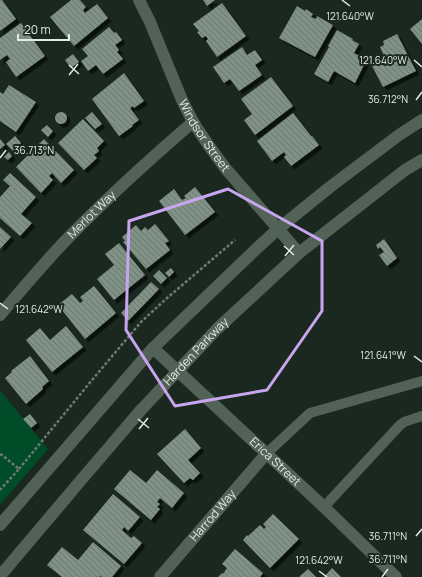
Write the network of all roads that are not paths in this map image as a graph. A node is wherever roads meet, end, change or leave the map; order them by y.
1 (139, 0) edge
2 (422, 120) edge
3 (193, 122) junction
4 (422, 160) edge
5 (278, 229) junction
6 (299, 253) junction
7 (0, 315) edge
8 (153, 348) junction
9 (177, 370) junction
10 (422, 381) edge
11 (422, 416) edge
12 (266, 454) junction
13 (324, 507) junction
14 (0, 525) edge
15 (0, 576) edge
16 (160, 577) edge
17 (396, 577) edge

1 - 3 street, Windsor Street
2 - 5 street
3 - 5 street, Windsor Street
3 - 7 street, Merlot Way
4 - 6 street, Harden Parkway
5 - 6 street, Windsor Street
5 - 8 street
6 - 9 street, Harden Parkway
8 - 9 street, Erica Street
8 - 14 street
9 - 12 street, Erica Street
9 - 15 street, Harden Parkway
10 - 12 lane
11 - 13 lane
12 - 13 street, Erica Street
12 - 16 street, Harrod Way
13 - 17 street, Erica Street

